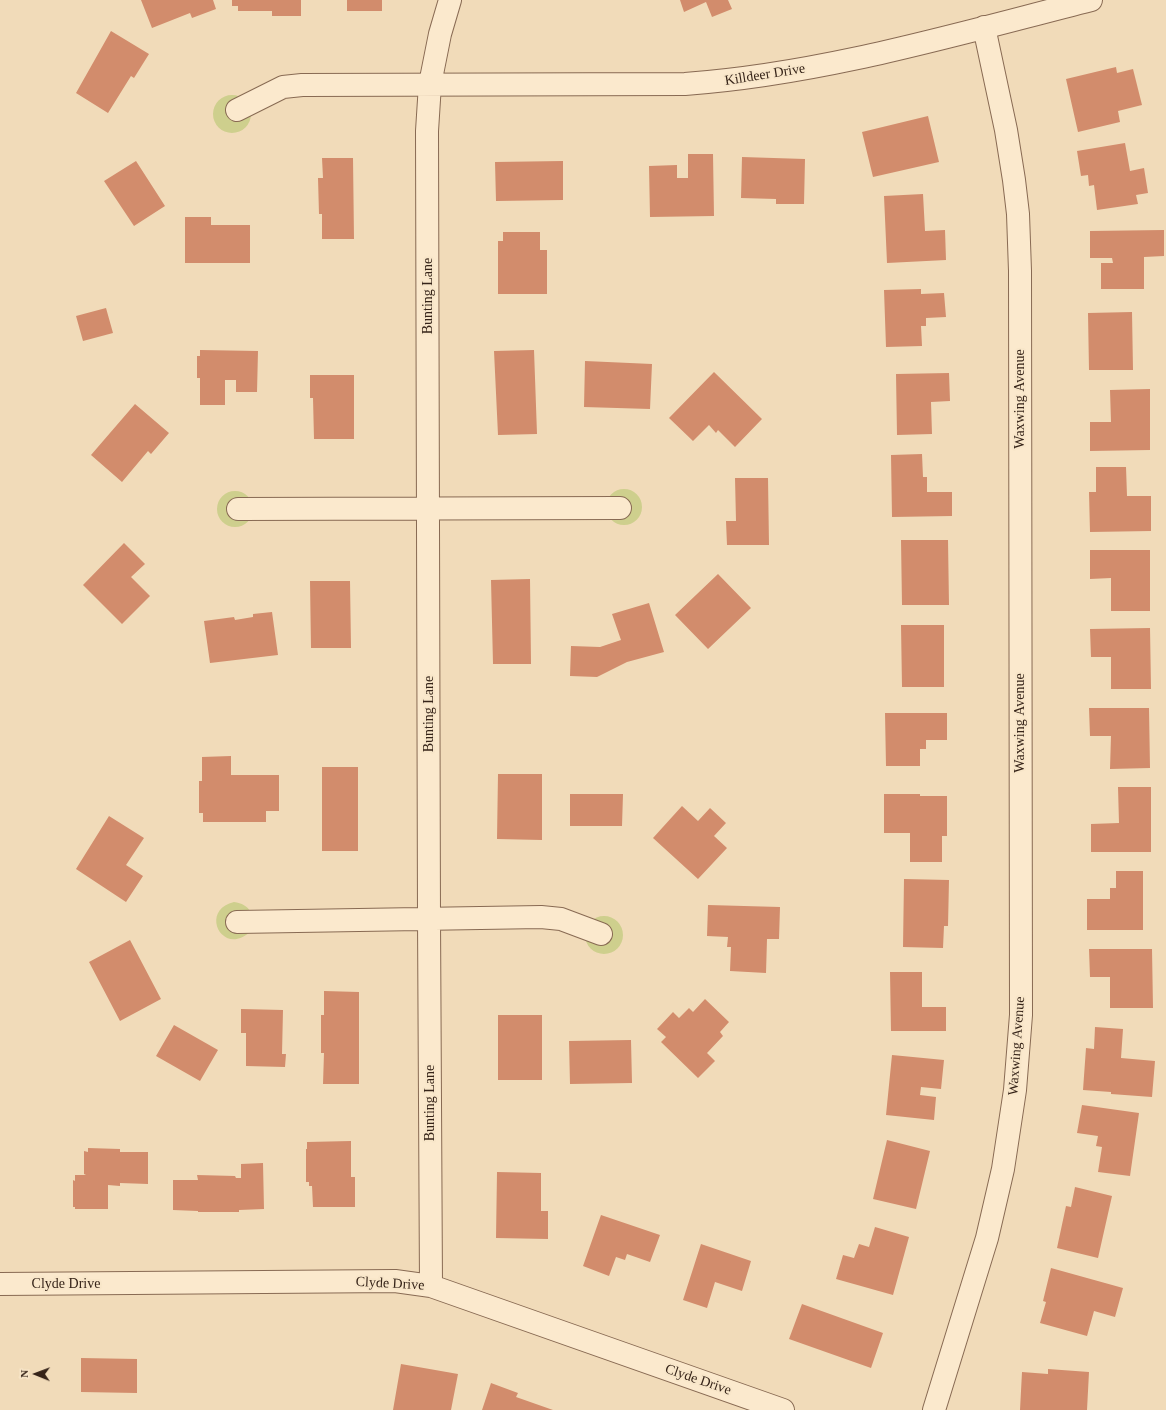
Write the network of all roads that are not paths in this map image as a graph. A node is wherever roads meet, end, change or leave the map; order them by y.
1 (450, 0) edge
2 (1091, 0) edge
3 (984, 28) junction
4 (430, 84) junction
5 (237, 110) dead end
6 (428, 508) junction
7 (620, 508) dead end
8 (238, 509) dead end
9 (429, 919) junction
10 (237, 922) dead end
11 (601, 934) dead end
12 (0, 1284) edge
13 (431, 1286) junction
14 (783, 1410) edge
15 (934, 1410) edge

1 - 4 street, Bunting Lane
2 - 3 street, Killdeer Drive
3 - 4 street, Killdeer Drive
3 - 15 street, Waxwing Avenue
4 - 5 street
4 - 6 street, Bunting Lane
6 - 7 street
6 - 8 street
6 - 9 street, Bunting Lane
9 - 10 street
9 - 11 street
9 - 13 street, Bunting Lane
12 - 13 street, Clyde Drive
13 - 14 street, Clyde Drive

